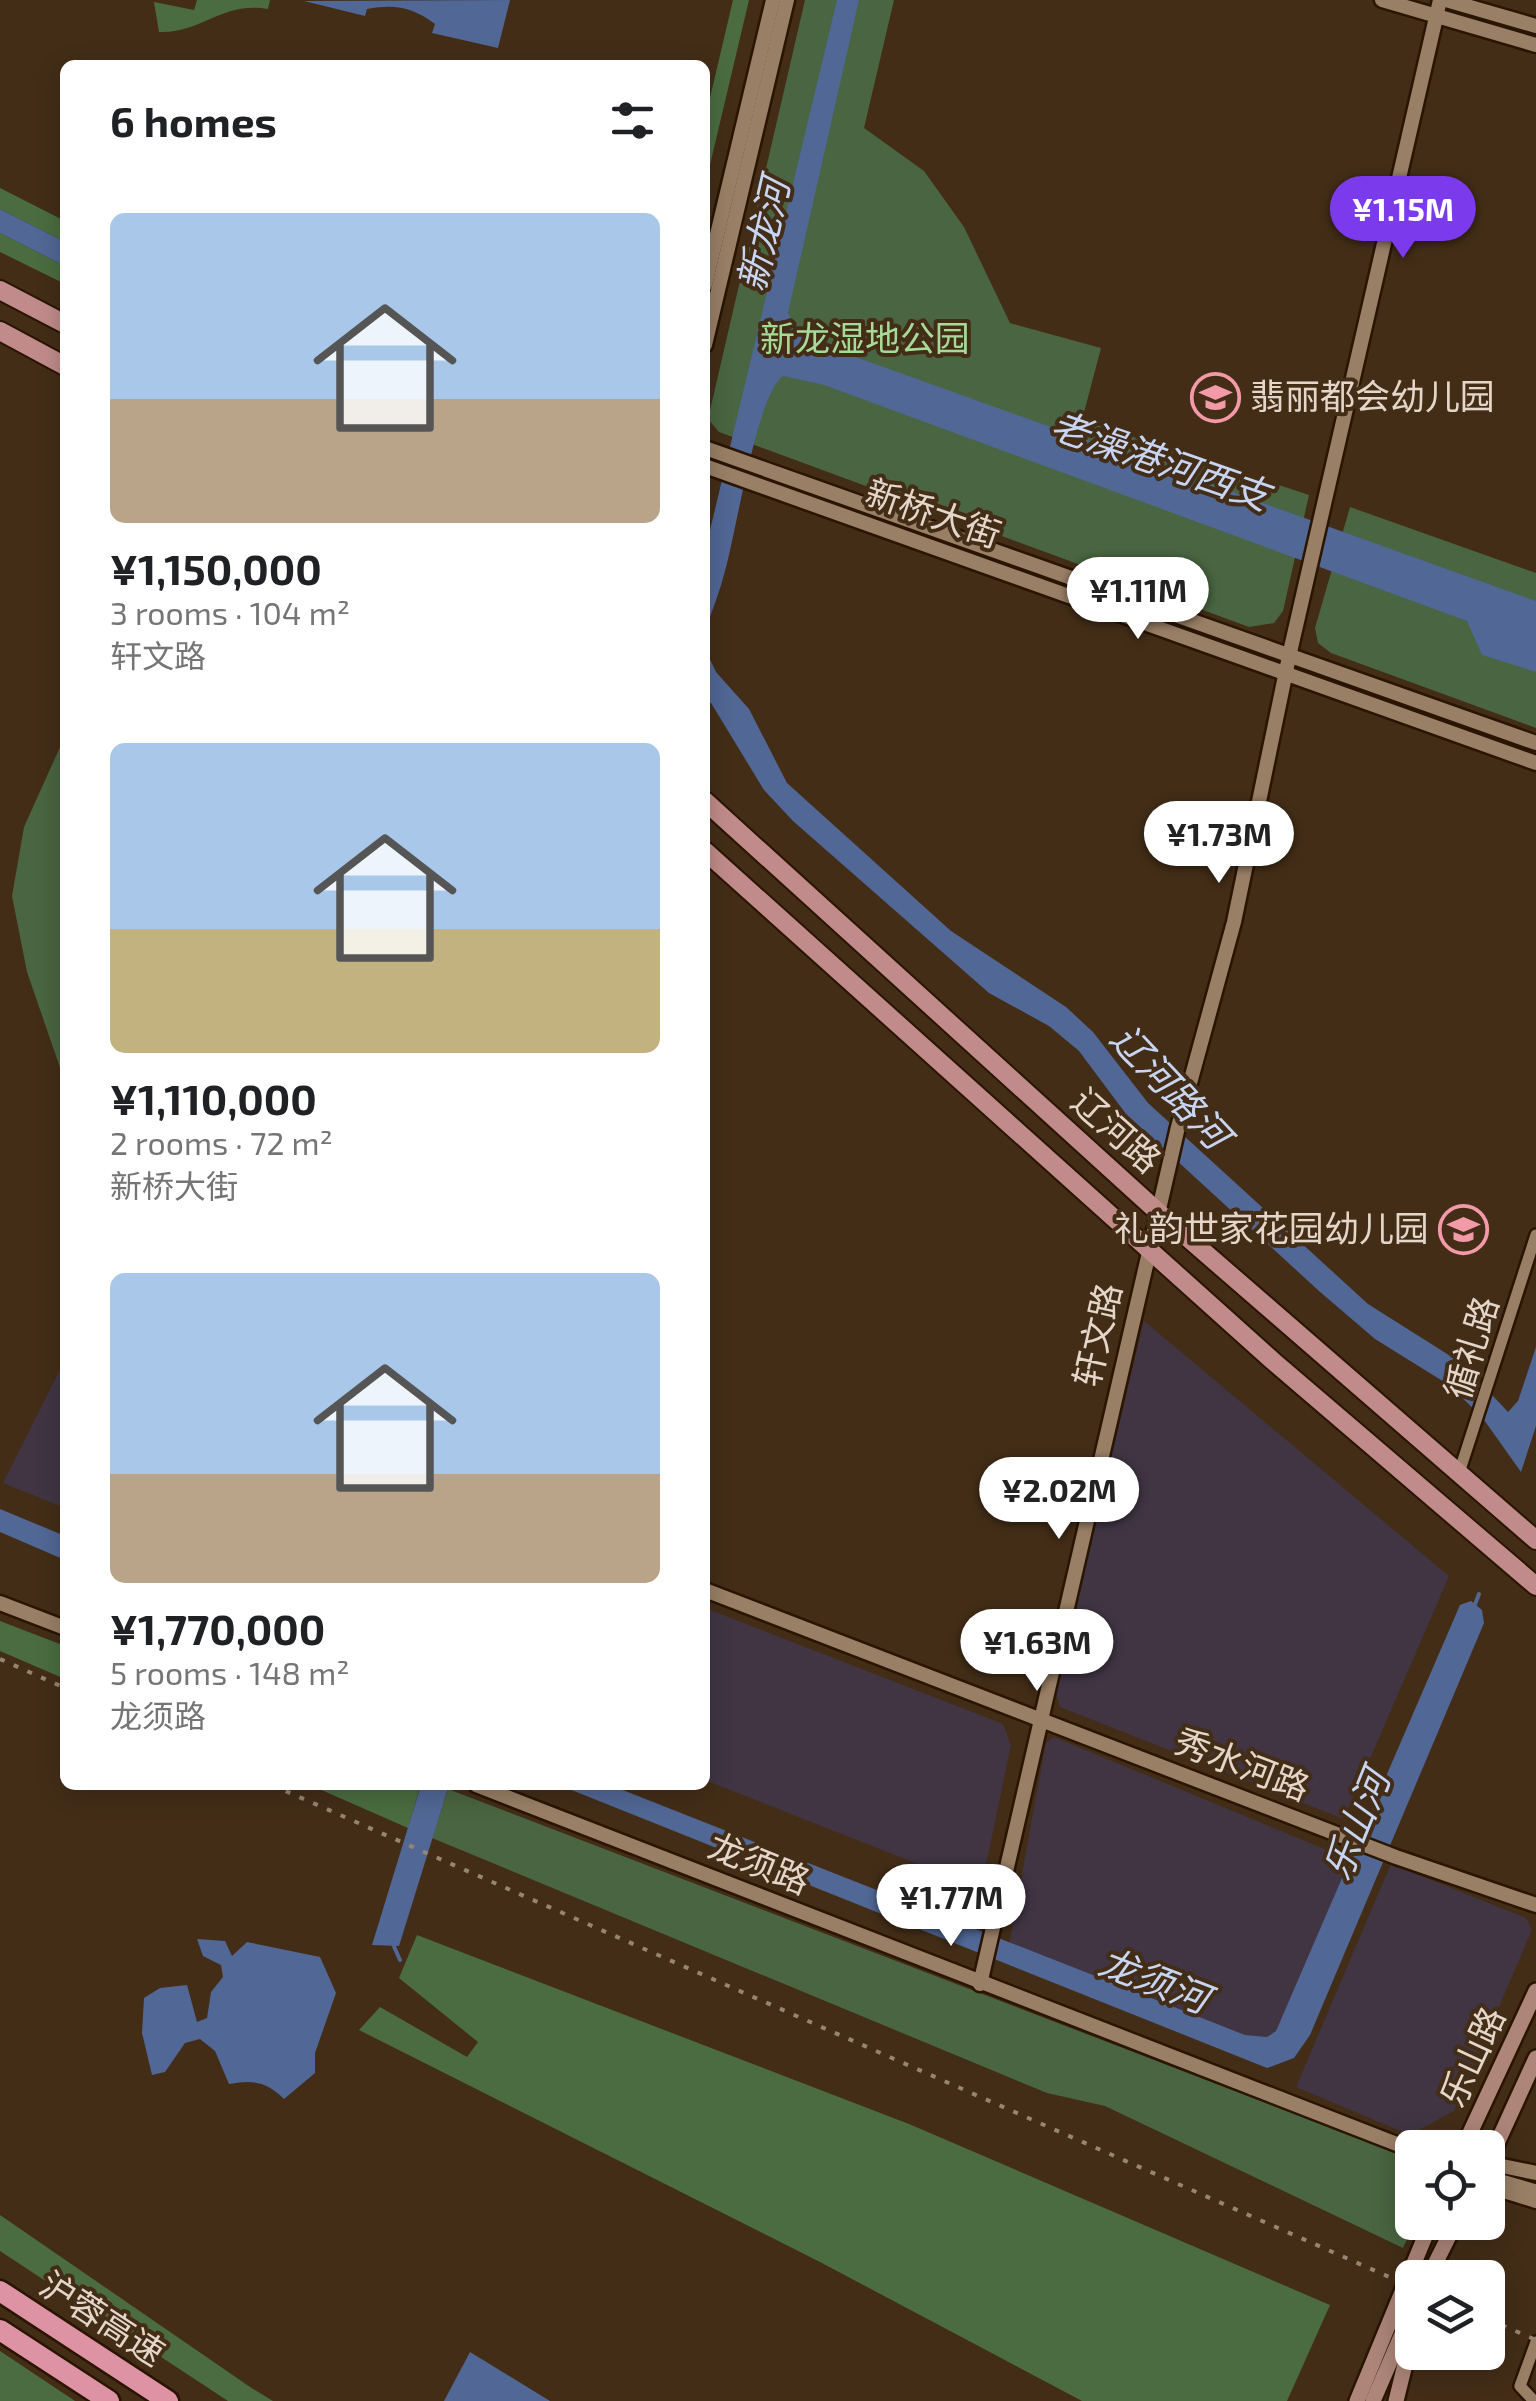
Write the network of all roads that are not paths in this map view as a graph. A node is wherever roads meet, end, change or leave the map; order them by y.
1 (773, 0) edge
2 (787, 0) edge
3 (1382, 0) edge
4 (1441, 5) edge
5 (1536, 26) edge
6 (1536, 45) edge
7 (710, 264) edge
8 (0, 290) edge
9 (60, 321) edge
10 (710, 324) edge
11 (0, 331) edge
12 (60, 363) edge
13 (711, 459) edge
14 (1290, 652) junction
15 (1286, 671) junction
16 (1536, 743) edge
17 (1536, 763) edge
18 (710, 806) edge
19 (710, 855) edge
20 (1158, 1212) junction
21 (1536, 1235) edge
22 (1149, 1250) junction
23 (1458, 1476) junction
24 (1536, 1540) edge
25 (1536, 1586) edge
26 (710, 1592) edge
27 (0, 1603) edge
28 (60, 1626) edge
29 (1042, 1720) junction
30 (489, 1790) edge
31 (1536, 1905) edge
32 (980, 1984) junction
33 (1536, 1991) edge
34 (1536, 2058) edge
35 (1471, 2130) edge
36 (1503, 2130) edge
37 (1395, 2143) edge
38 (1505, 2167) edge
39 (1536, 2173) edge
40 (1505, 2181) edge
41 (1536, 2190) edge
42 (1505, 2191) edge
43 (1536, 2201) edge
44 (1424, 2240) edge
45 (0, 2291) edge
46 (0, 2330) edge
47 (1536, 2342) edge
48 (1395, 2349) edge
49 (1404, 2370) edge
50 (108, 2401) edge
51 (168, 2401) edge
52 (1357, 2401) edge
53 (1372, 2401) edge
54 (1396, 2401) edge
55 (1534, 2401) edge

1 - 7 street
2 - 10 street
3 - 4 street
4 - 5 street
4 - 6 street
4 - 14 street
8 - 9 main road
11 - 12 main road
13 - 14 street, 新桥大街
13 - 15 street, 新桥大街
14 - 15 street
14 - 16 street, 新桥大街
15 - 17 street, 新桥大街
15 - 20 street, 轩文路
18 - 20 main road, 辽河路
19 - 22 main road, 辽河路
20 - 22 street, 轩文路
20 - 23 main road, 辽河路
21 - 23 street, 循礼路
22 - 25 main road, 辽河路
22 - 29 street, 轩文路
23 - 24 main road, 辽河路
26 - 29 street, 秀水河路
27 - 28 street
29 - 31 street, 秀水河路
29 - 32 street, 轩文路
30 - 32 street, 龙须路
32 - 37 street, 龙须路
33 - 35 main road, 乐山路
34 - 36 main road, 乐山路
38 - 39 street
40 - 41 street
42 - 43 street
44 - 52 main road
45 - 51 highway, 沪蓉高速
46 - 50 highway, 沪蓉高速
47 - 55 street
48 - 53 main road
49 - 54 main road

